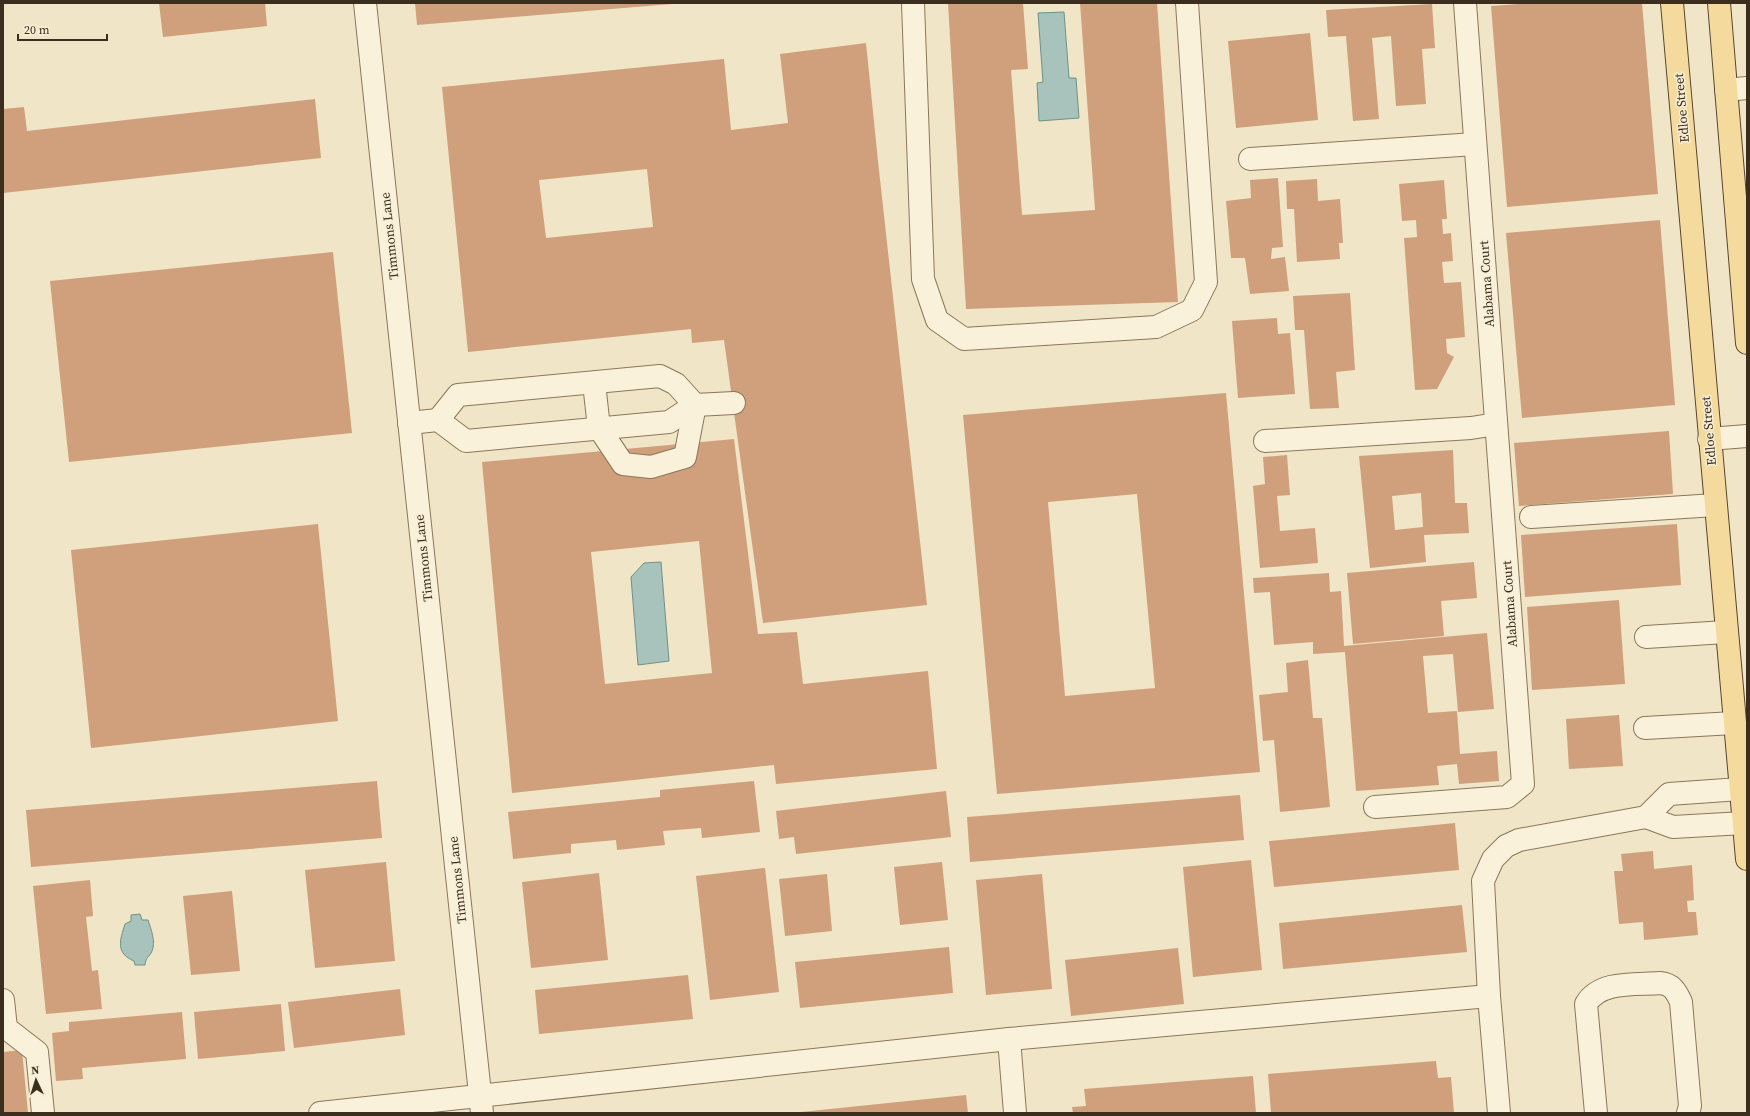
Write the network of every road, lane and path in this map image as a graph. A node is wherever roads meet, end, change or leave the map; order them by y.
1 (365, 3) edge
2 (913, 3) edge
3 (1187, 3) edge
4 (1465, 3) edge
5 (1672, 3) edge
6 (1719, 3) edge
7 (1736, 89) edge
8 (1475, 144) junction
9 (1250, 158) dead end
10 (1747, 343) edge
11 (594, 383) junction
12 (734, 403) dead end
13 (695, 405) junction
14 (438, 420) junction
15 (409, 423) junction
16 (1496, 424) junction
17 (599, 428) junction
18 (1747, 436) edge
19 (1709, 440) junction
20 (1265, 441) dead end
21 (1715, 504) junction
22 (1531, 517) dead end
23 (1726, 632) junction
24 (1646, 637) dead end
25 (1734, 723) junction
26 (1645, 728) dead end
27 (1375, 807) dead end
28 (1744, 807) edge
29 (1646, 817) junction
30 (1747, 859) edge
31 (1489, 996) junction
32 (3, 1000) edge
33 (1009, 1039) junction
34 (481, 1104) edge
35 (43, 1113) edge
36 (320, 1113) edge
37 (1015, 1113) edge
38 (1499, 1113) edge
39 (1596, 1113) edge
40 (1688, 1113) edge

1 - 15 street, Timmons Lane
2 - 3 street
4 - 8 street, Alabama Court
5 - 19 main road, Edloe Street
6 - 7 main road
7 - 10 main road
8 - 9 street
8 - 16 street, Alabama Court
11 - 13 street
11 - 14 street
11 - 17 street
12 - 13 street
13 - 17 street
13 - 17 street
14 - 15 street
14 - 17 street
15 - 34 street, Timmons Lane
16 - 20 street
16 - 27 street, Alabama Court
18 - 19 street
19 - 21 main road, Edloe Street
21 - 22 street
21 - 23 main road, Edloe Street
23 - 24 street
23 - 25 main road, Edloe Street
25 - 26 street
25 - 28 main road, Edloe Street
28 - 29 street
28 - 29 street
28 - 30 main road, Edloe Street
29 - 31 street
31 - 33 street
31 - 38 street
32 - 35 street
33 - 34 street
33 - 37 street
34 - 36 street
39 - 40 street

